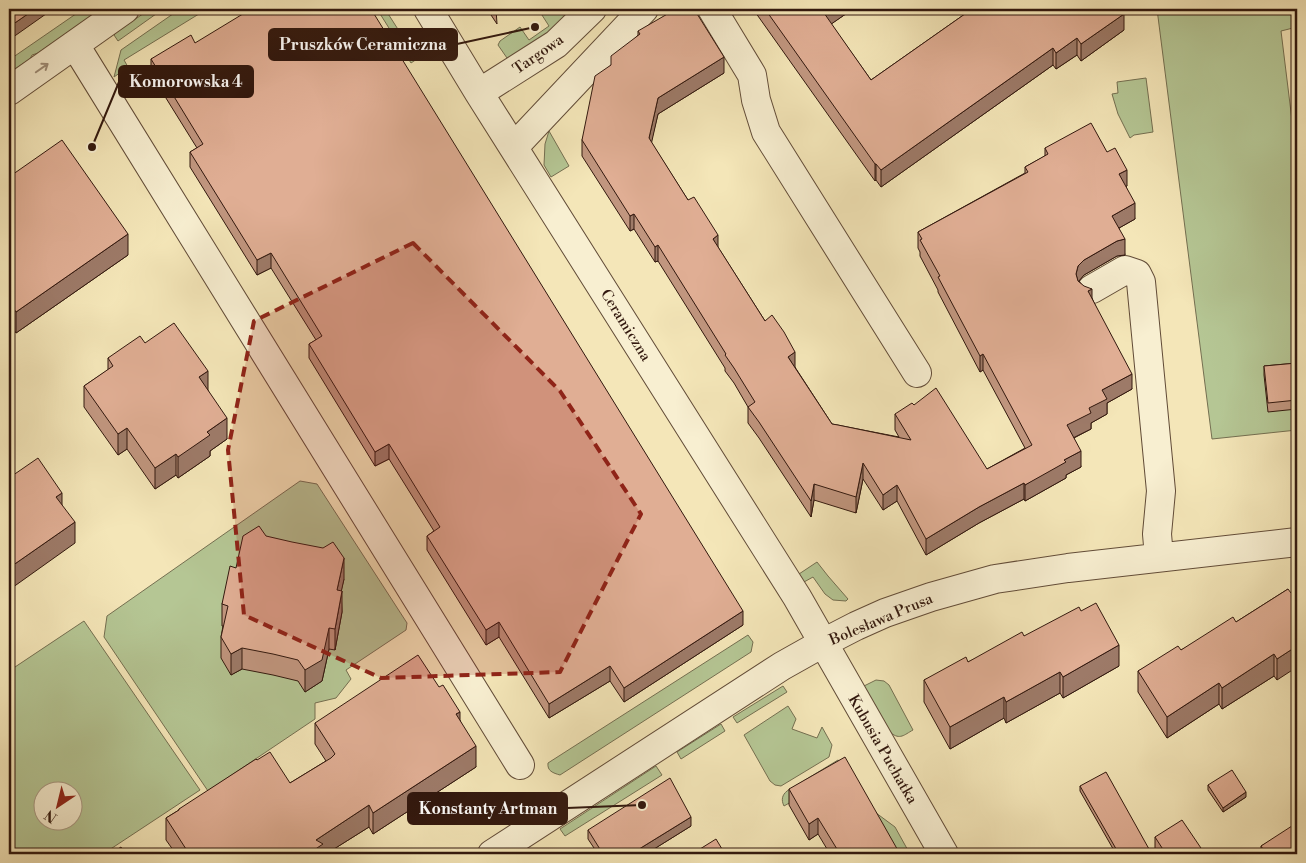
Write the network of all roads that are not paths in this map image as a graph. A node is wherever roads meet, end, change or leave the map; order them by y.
1 (125, 9) edge
2 (428, 9) edge
3 (592, 9) edge
4 (644, 9) edge
5 (712, 9) edge
6 (75, 45) junction
7 (9, 91) edge
8 (479, 93) junction
9 (514, 147) junction
10 (1092, 289) edge
11 (918, 373) dead end
12 (1297, 542) edge
13 (1159, 557) junction
14 (823, 643) junction
15 (520, 765) dead end
16 (492, 854) edge
17 (944, 854) edge

1 - 6 street
2 - 8 street, Ceramiczna
3 - 8 street, Targowa
4 - 9 street
5 - 11 street
7 -> 6 street
6 - 15 street
8 - 9 street, Ceramiczna
9 - 14 street, Ceramiczna
10 - 13 street
12 - 13 street, Bolesława Prusa
13 - 14 street, Bolesława Prusa
14 - 16 street, Bolesława Prusa
14 - 17 street, Kubusia Puchatka

